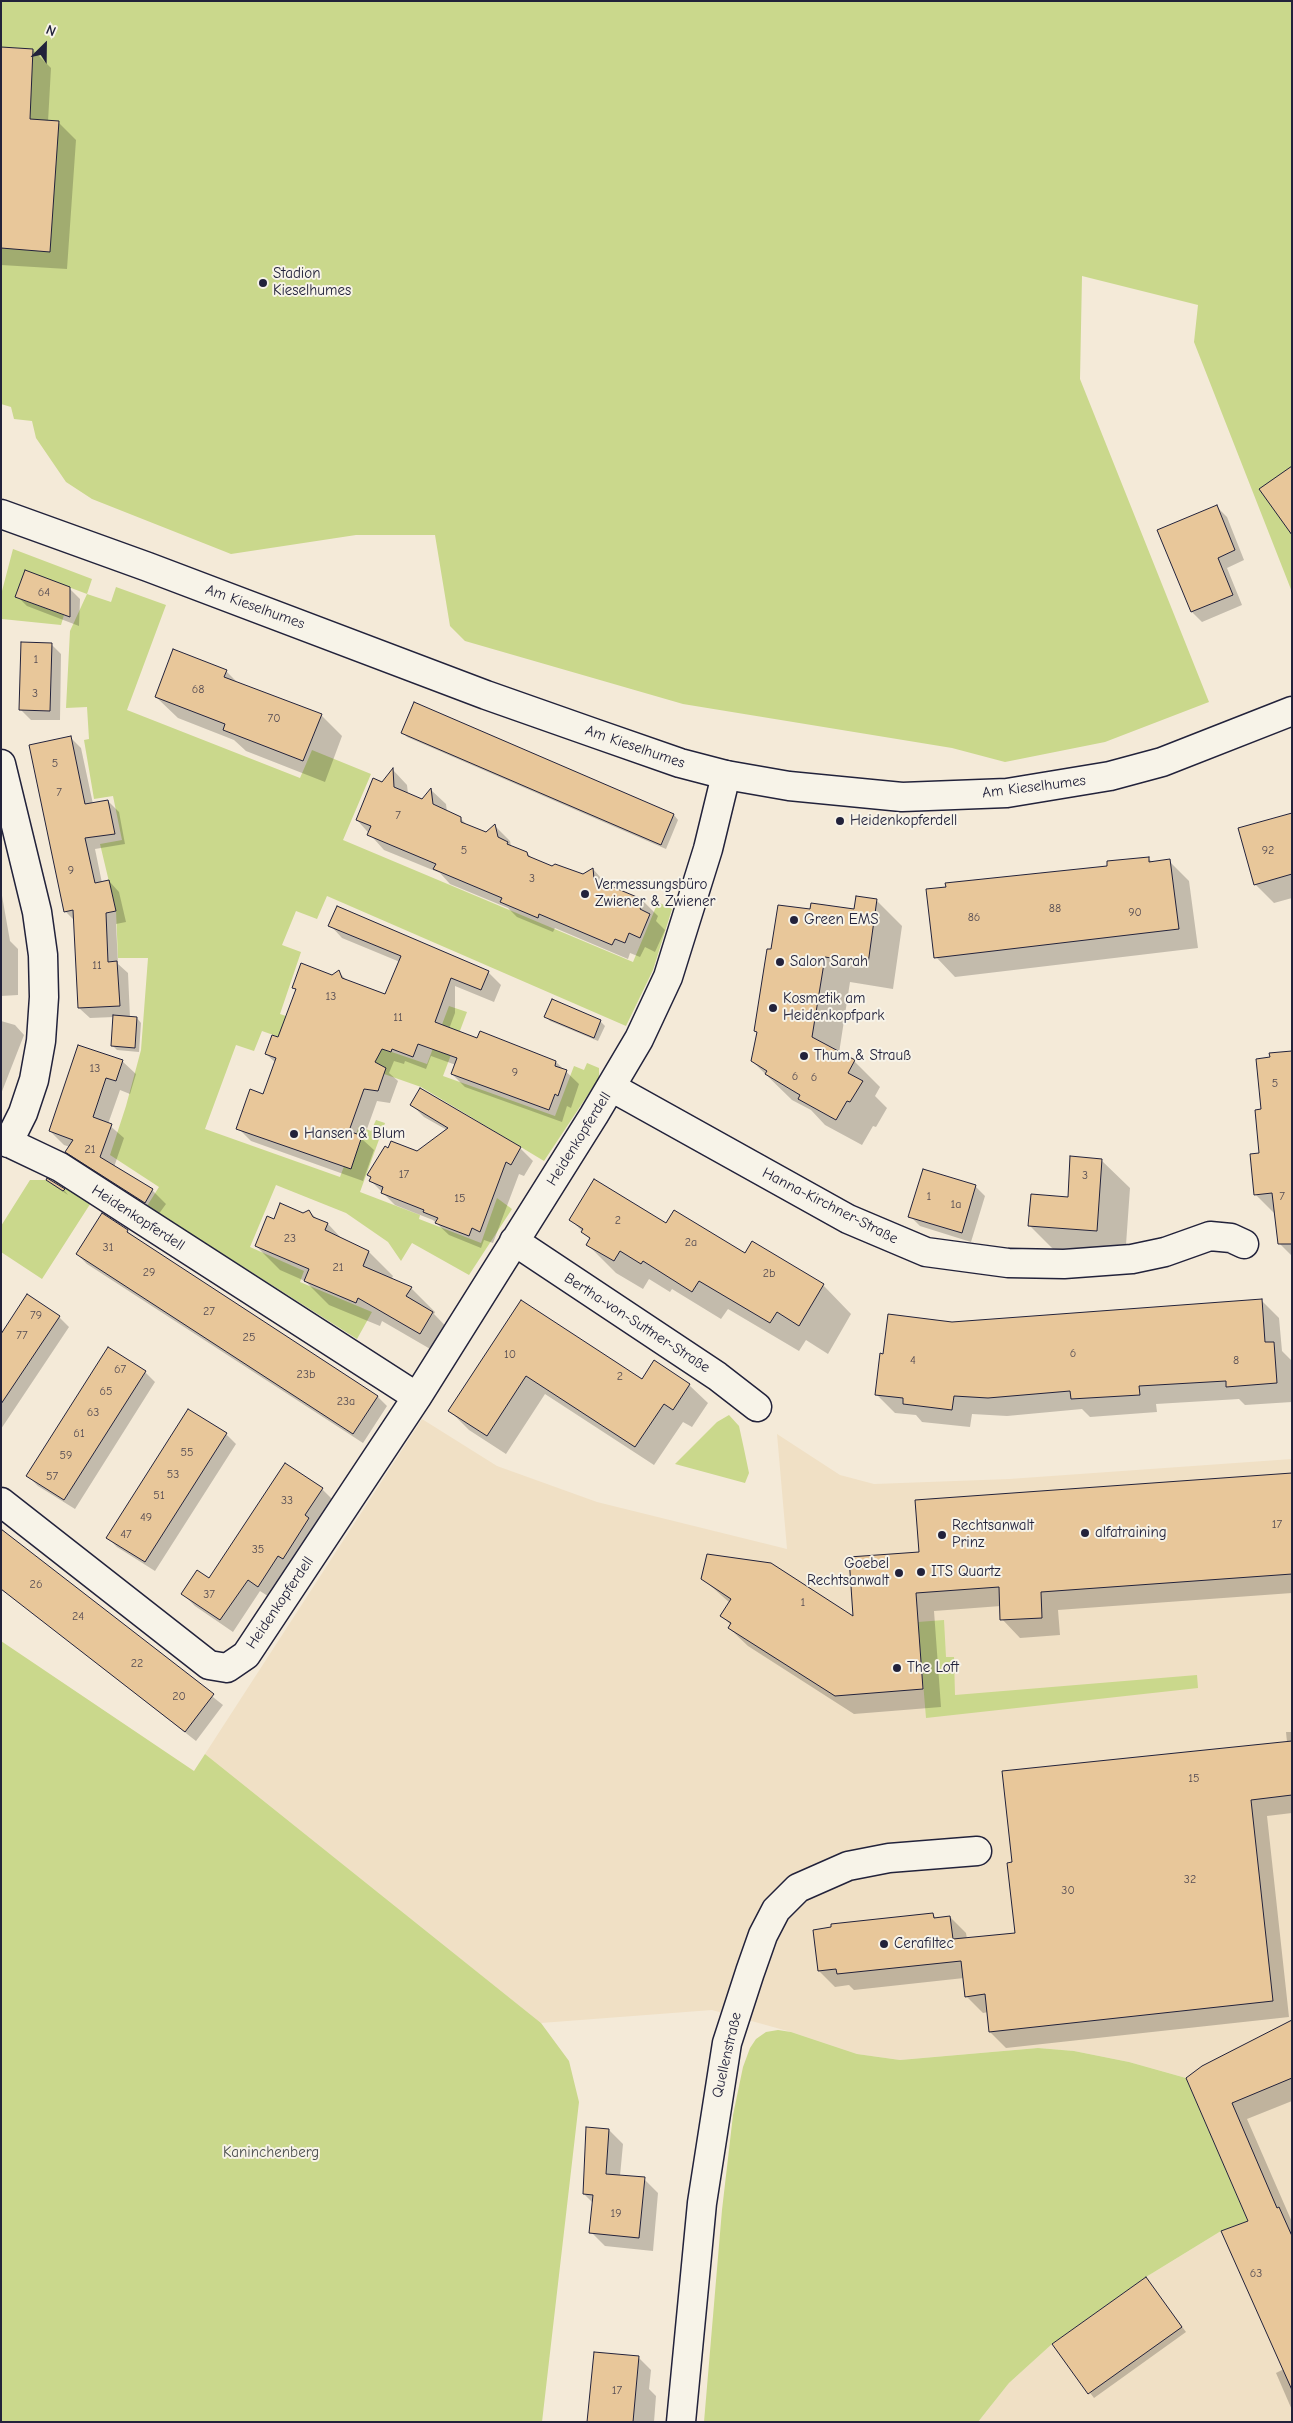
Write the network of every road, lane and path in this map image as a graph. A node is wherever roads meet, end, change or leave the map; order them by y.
1 (1, 514) edge
2 (1292, 711) edge
3 (1, 764) edge
4 (726, 775) junction
5 (611, 1087) junction
6 (5, 1141) edge
7 (514, 1241) junction
8 (1244, 1244) dead end
9 (417, 1397) junction
10 (757, 1407) dead end
11 (1, 1502) edge
12 (977, 1850) dead end
13 (680, 2422) edge

1 - 4 street, Am Kieselhumes
2 - 4 street, Am Kieselhumes
3 - 6 street
4 - 5 street, Heidenkopferdell
5 - 7 street, Heidenkopferdell
5 - 8 street, Hanna-Kirchner-Straße
6 - 9 street, Heidenkopferdell
7 - 9 street, Heidenkopferdell
7 - 10 street, Bertha-von-Suttner-Straße
9 - 11 street, Heidenkopferdell
12 - 13 street, Quellenstraße

